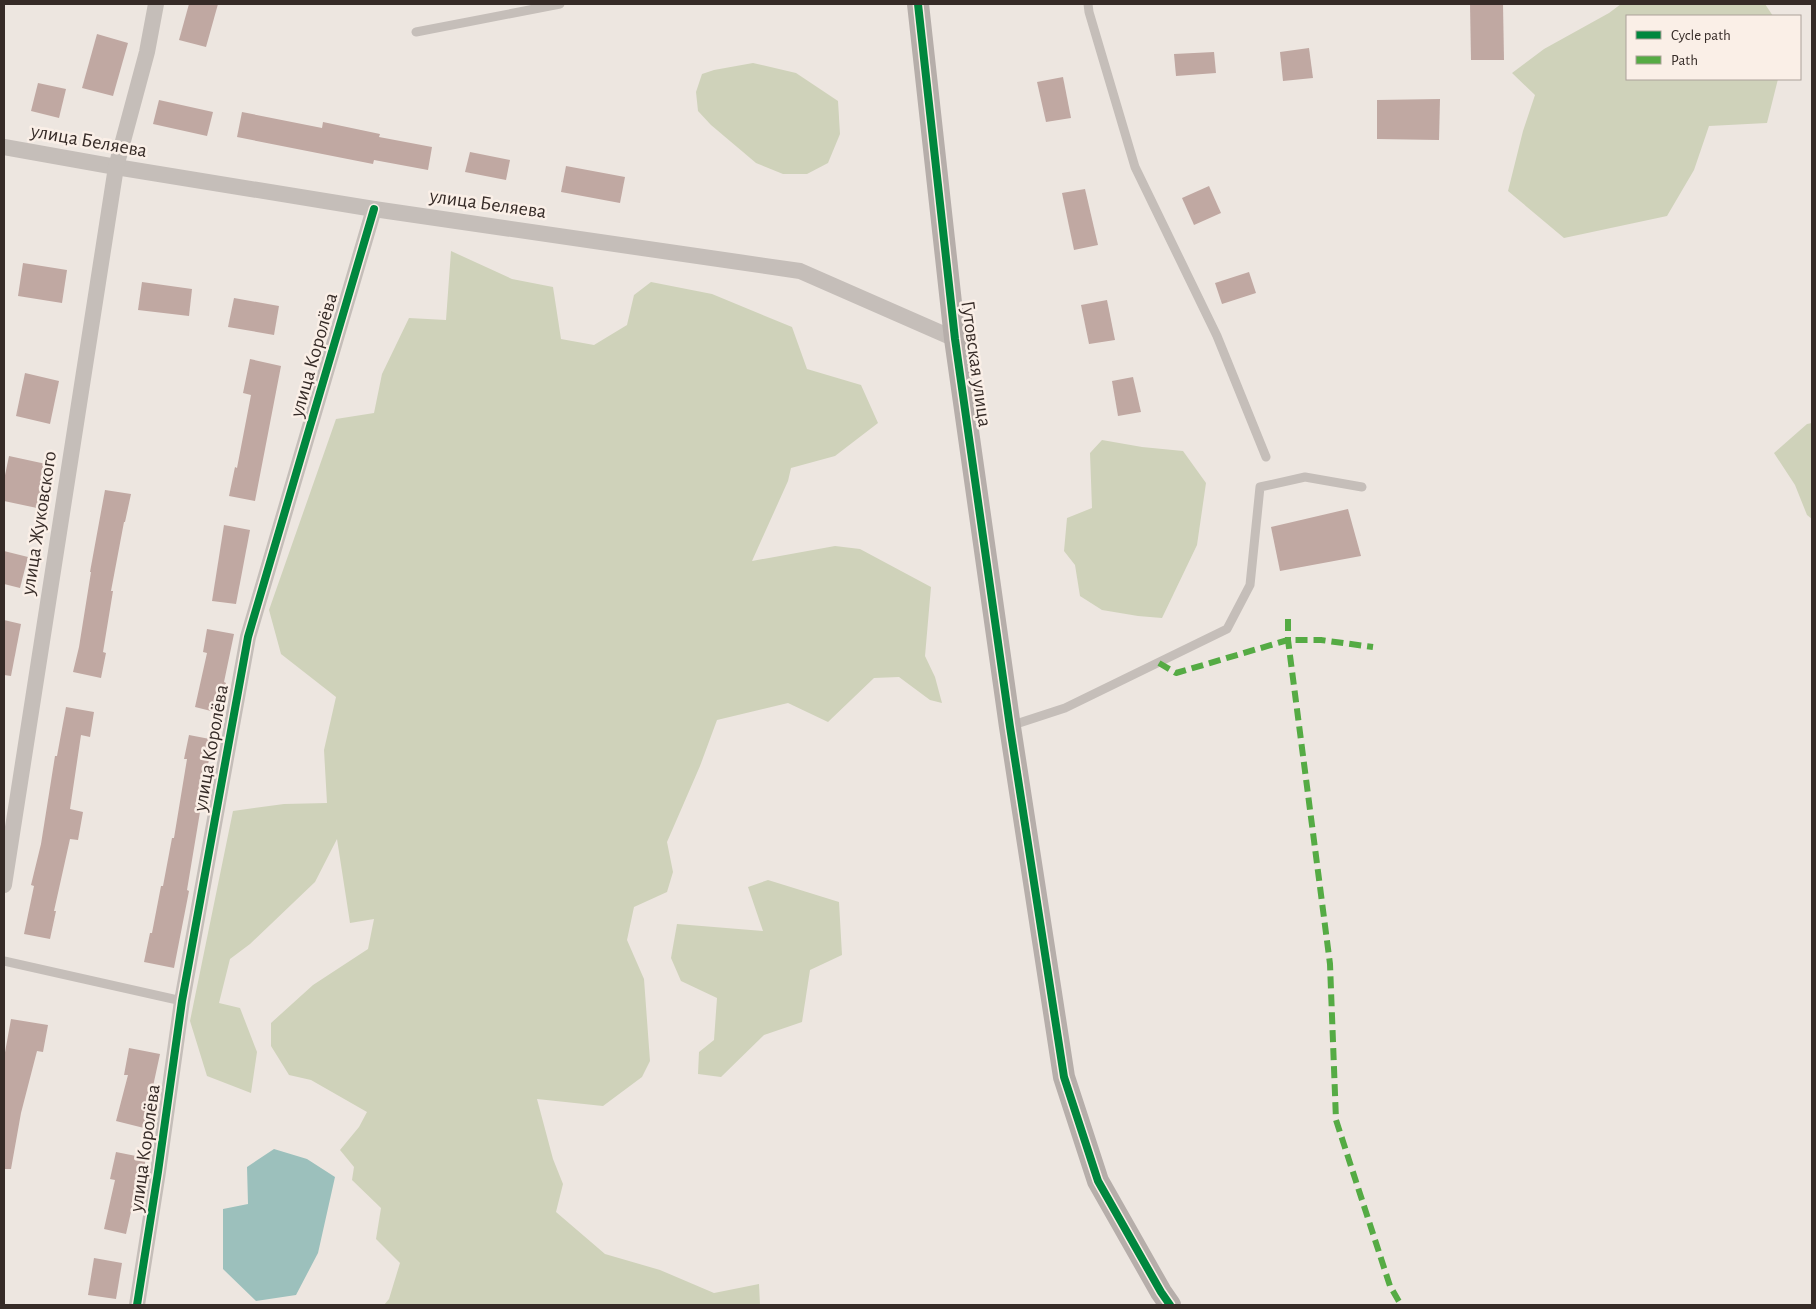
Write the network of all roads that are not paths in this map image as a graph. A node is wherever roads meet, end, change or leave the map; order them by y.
1 (156, 4) edge
2 (560, 4) edge
3 (918, 4) edge
4 (1088, 4) edge
5 (416, 32) dead end
6 (4, 147) edge
7 (116, 168) junction
8 (374, 209) junction
9 (955, 339) junction
10 (1266, 457) dead end
11 (1362, 487) dead end
12 (1010, 726) junction
13 (4, 885) edge
14 (4, 961) edge
15 (182, 1001) junction
16 (137, 1305) edge
17 (1170, 1305) edge

1 - 7 street, улица Жуковского
2 - 5 lane
3 - 9 street, Гутовская улица
4 - 10 lane
6 - 7 street, улица Беляева
7 - 8 street, улица Беляева
7 - 13 street, улица Жуковского
8 - 9 street, улица Беляева
8 - 15 street, улица Королёва
9 - 12 street, Гутовская улица
11 - 12 lane
12 - 17 street, Гутовская улица
14 - 15 lane
15 - 16 street, улица Королёва

